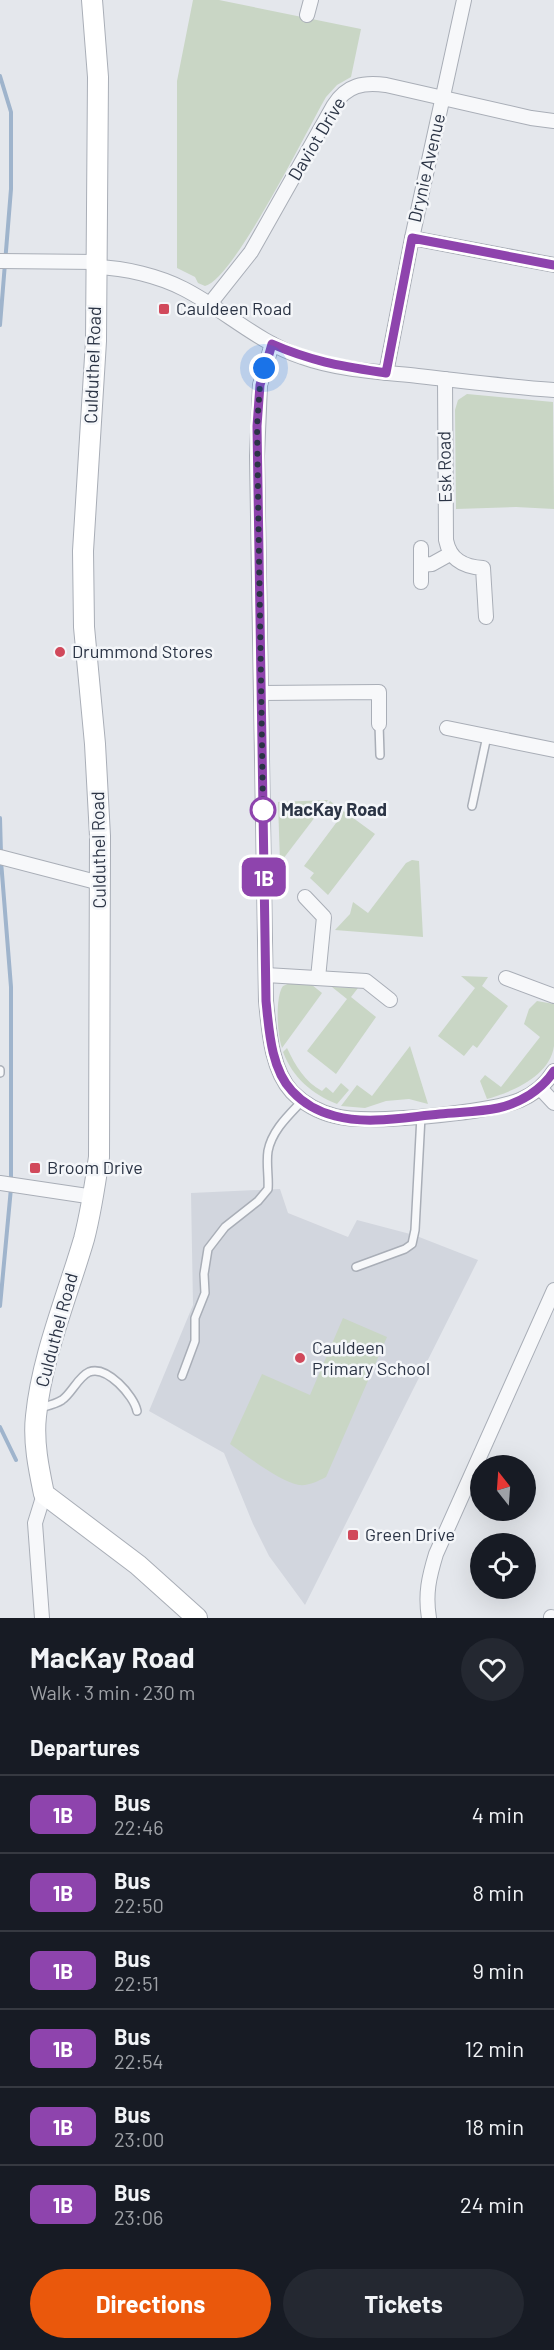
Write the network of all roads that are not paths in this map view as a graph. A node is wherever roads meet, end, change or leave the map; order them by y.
1 (92, 0) edge
2 (311, 0) edge
3 (464, 0) edge
4 (307, 15) dead end
5 (443, 99) junction
6 (554, 121) edge
7 (412, 238) junction
8 (0, 261) edge
9 (97, 264) junction
10 (554, 265) edge
11 (209, 305) junction
12 (272, 344) junction
13 (386, 373) junction
14 (445, 379) junction
15 (554, 390) edge
16 (421, 548) dead end
17 (450, 554) junction
18 (421, 565) junction
19 (421, 582) dead end
20 (486, 617) dead end
21 (261, 693) junction
22 (379, 724) joint
23 (447, 728) dead end
24 (487, 736) junction
25 (554, 750) edge
26 (380, 755) dead end
27 (471, 806) dead end
28 (0, 857) edge
29 (100, 883) junction
30 (305, 897) dead end
31 (266, 975) junction
32 (318, 978) junction
33 (506, 978) dead end
34 (554, 996) edge
35 (390, 1000) dead end
36 (548, 1079) edge
37 (303, 1100) junction
38 (554, 1103) edge
39 (421, 1116) junction
40 (0, 1182) edge
41 (94, 1197) junction
42 (356, 1267) dead end
43 (554, 1290) edge
44 (182, 1376) dead end
45 (37, 1408) junction
46 (137, 1411) dead end
47 (44, 1494) junction
48 (42, 1618) edge
49 (197, 1618) edge
50 (429, 1618) edge

1 - 9 main road, Culduthel Road
2 - 4 street
3 - 5 street, Drynie Avenue
5 - 6 street, Daviot Drive
5 - 7 street, Drynie Avenue
5 - 11 street, Daviot Drive
7 - 10 street
7 - 13 street, Drynie Avenue
8 - 9 street
9 - 11 street
9 - 29 main road, Culduthel Road
11 - 12 street
12 - 13 street
12 - 21 street
13 - 14 street
14 - 15 street
14 - 17 street, Esk Road
16 - 18 street
17 - 18 street
17 - 20 street
18 - 19 street
21 - 22 street
21 - 31 street
22 - 26 lane
23 - 24 street
24 - 25 street
24 - 27 lane
28 - 29 street
29 - 41 main road, Culduthel Road
30 - 32 street
31 - 32 street
31 - 37 street
32 - 35 street
33 - 34 street
36 - 38 street
36 - 39 street
37 - 39 street
37 - 44 lane
39 - 42 lane
40 - 41 street
41 - 45 main road, Culduthel Road
43 - 50 street
45 - 46 lane
45 - 47 main road, Culduthel Road
47 - 48 street
47 - 49 main road

